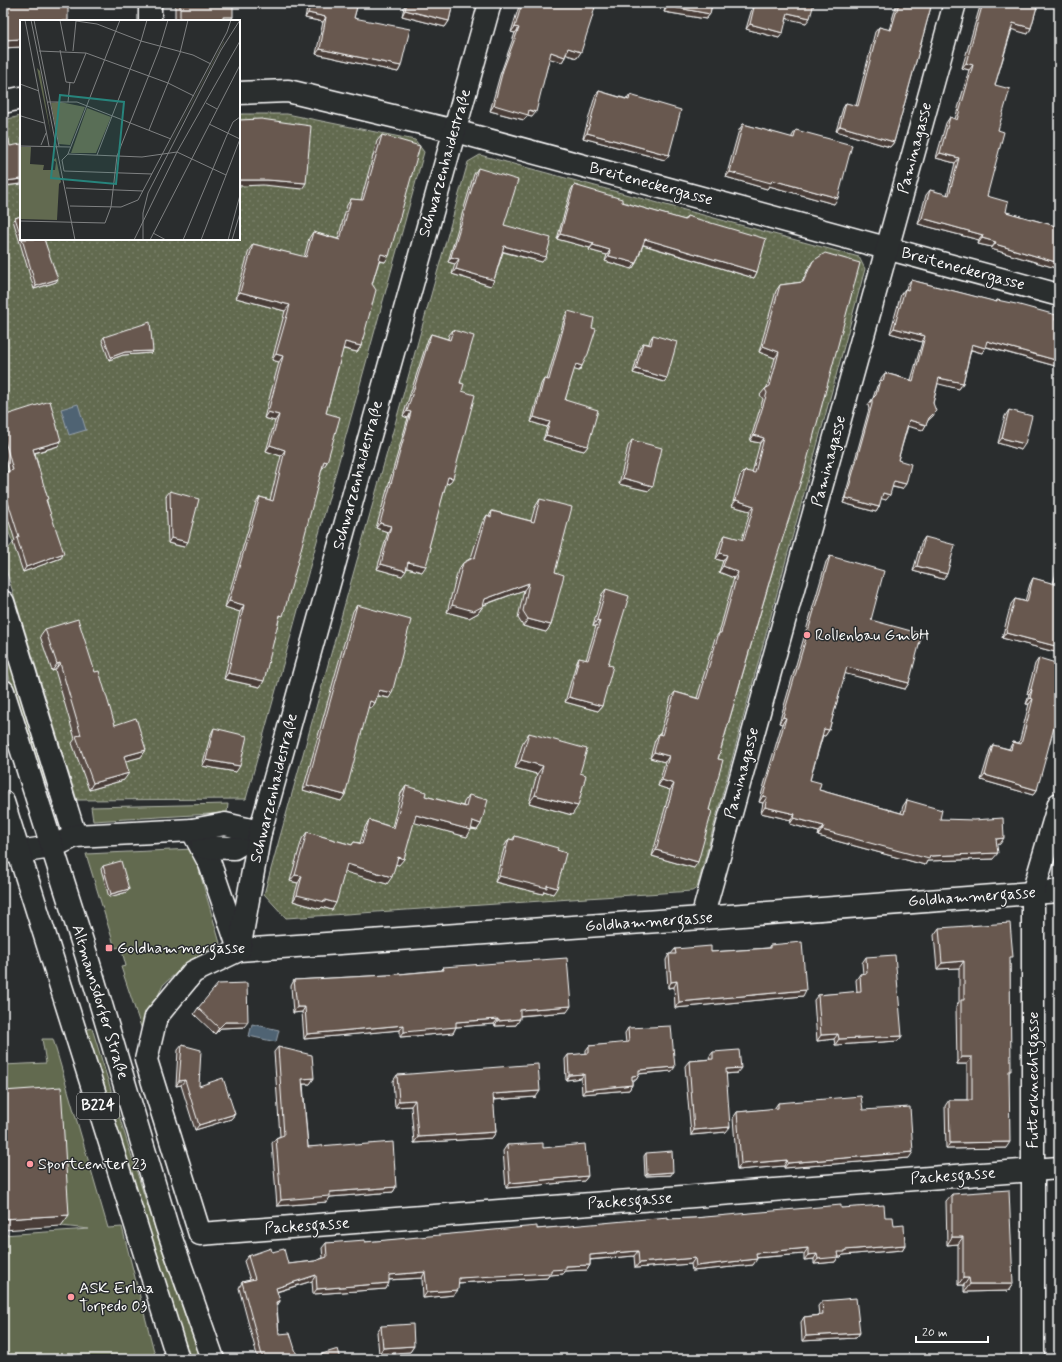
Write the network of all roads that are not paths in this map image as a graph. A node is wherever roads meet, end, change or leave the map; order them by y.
1 (150, 3) edge
2 (490, 3) edge
3 (955, 3) edge
4 (150, 20) edge
5 (240, 93) edge
6 (20, 98) edge
7 (3, 102) edge
8 (455, 131) junction
9 (888, 248) junction
10 (1059, 295) edge
11 (3, 602) edge
12 (3, 691) edge
13 (3, 802) edge
14 (1059, 804) edge
15 (260, 832) junction
16 (75, 836) junction
17 (197, 839) junction
18 (52, 847) junction
19 (11, 852) edge
20 (1059, 891) edge
21 (1033, 893) junction
22 (702, 918) junction
23 (239, 950) junction
24 (156, 1017) joint
25 (1059, 1168) edge
26 (1033, 1170) junction
27 (200, 1234) joint
28 (178, 1359) edge
29 (213, 1359) edge
30 (1033, 1359) edge

1 - 4 street
2 - 8 street, Schwarzenhaidestraße
3 - 9 street, Paminagasse
5 - 8 street, Breiteneckergasse
6 - 7 street
8 - 9 street, Breiteneckergasse
8 - 15 street, Schwarzenhaidestraße
9 - 10 street, Breiteneckergasse
9 - 22 street, Paminagasse
11 - 16 street
12 - 18 street, Altmannsdorfer Straße / B224
13 - 19 street, Altmannsdorfer Straße / B224
14 - 21 street, Futterknechtgasse
15 - 17 street
15 - 23 street, Schwarzenhaidestraße
16 - 17 street
16 - 18 street
17 - 23 street
18 - 19 street
18 - 29 street, Altmannsdorfer Straße / B224
19 - 28 street, Altmannsdorfer Straße / B224
20 - 21 street, Goldhammergasse
21 - 22 street, Goldhammergasse
21 - 26 street, Futterknechtgasse
22 - 23 street, Goldhammergasse
23 - 24 street, Goldhammergasse
24 - 27 street, Altmannsdorfer Straße
25 - 26 street, Packesgasse
26 - 27 street, Packesgasse
26 - 30 street, Futterknechtgasse

